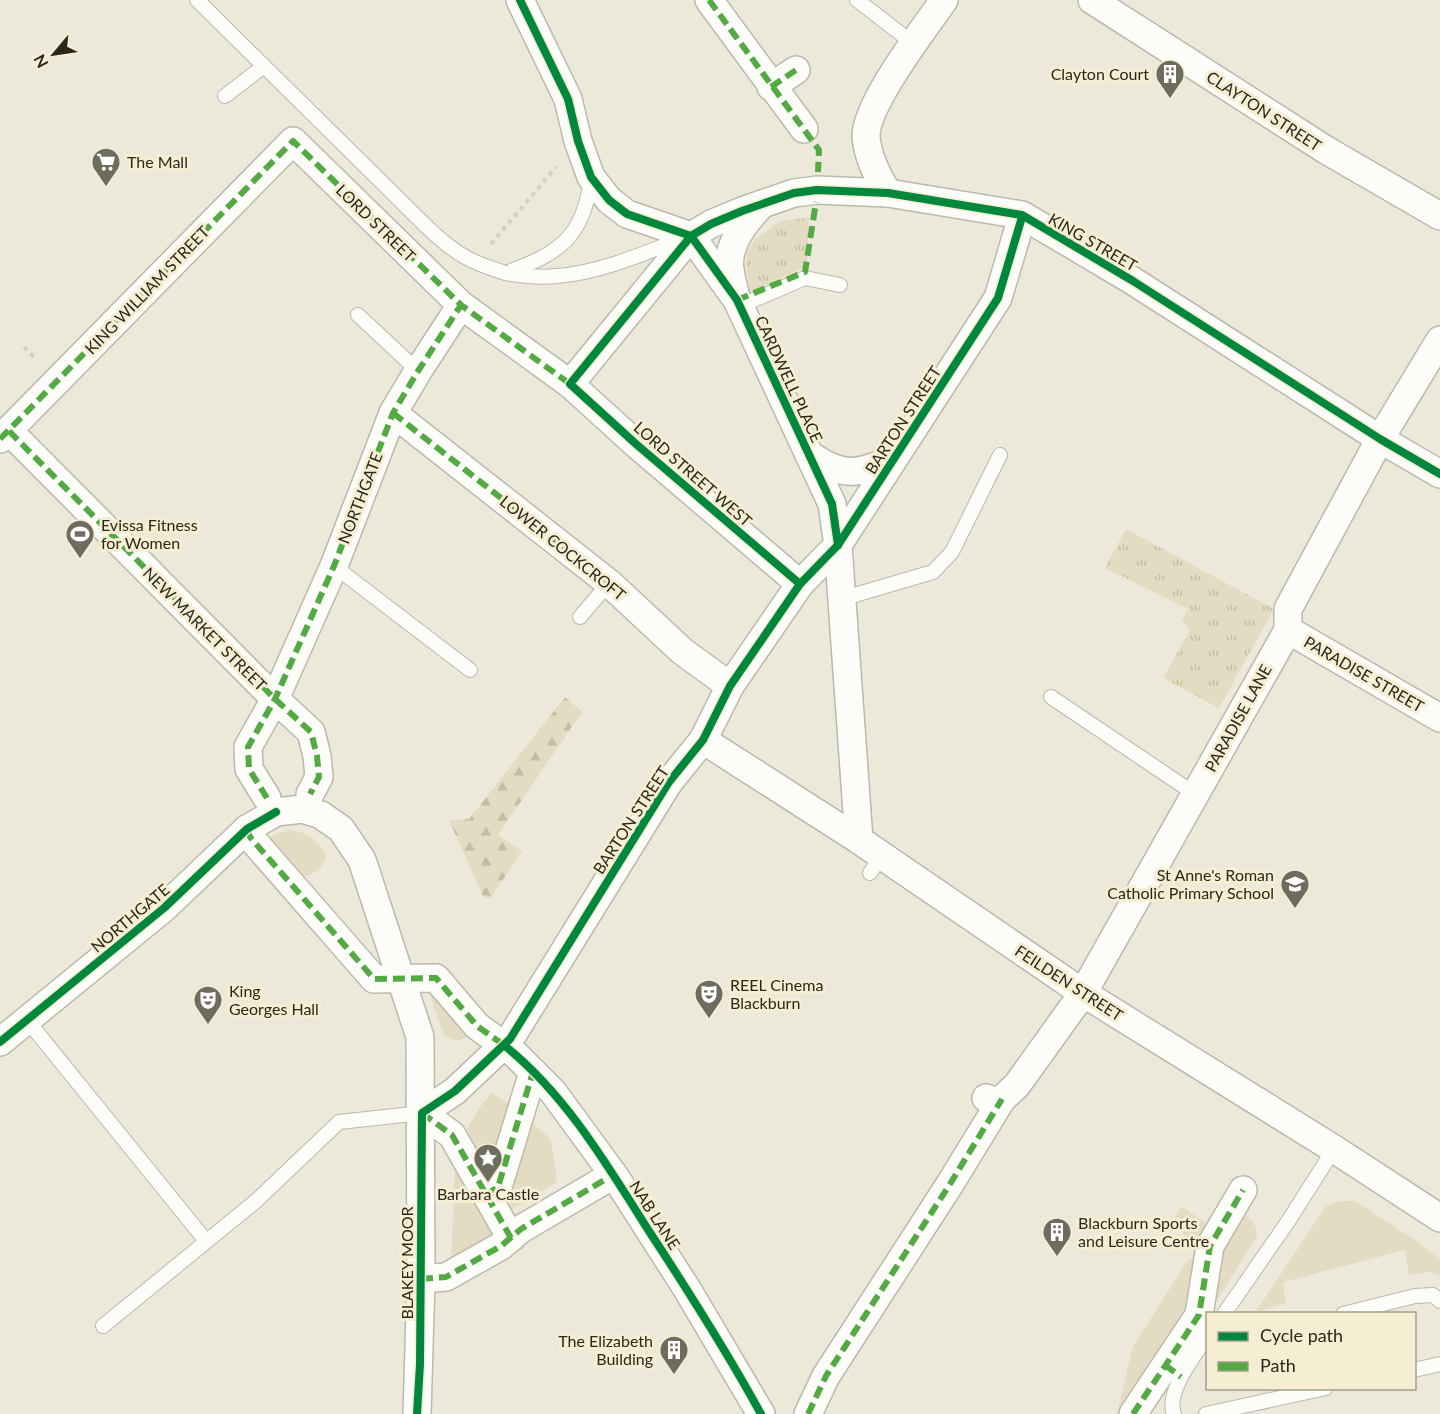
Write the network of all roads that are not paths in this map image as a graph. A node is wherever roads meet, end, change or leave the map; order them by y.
1 (197, 0) edge
2 (520, 0) edge
3 (709, 0) edge
4 (857, 0) edge
5 (944, 0) edge
6 (1092, 0) edge
7 (914, 44) junction
8 (264, 66) junction
9 (796, 70) dead end
10 (771, 87) junction
11 (225, 96) dead end
12 (804, 129) dead end
13 (292, 141) joint
14 (591, 177) junction
15 (888, 193) junction
16 (763, 204) junction
17 (1440, 216) edge
18 (1022, 217) junction
19 (691, 236) junction
20 (506, 273) junction
21 (840, 285) dead end
22 (738, 303) junction
23 (460, 305) junction
24 (358, 315) dead end
25 (1440, 340) edge
26 (418, 371) junction
27 (570, 384) junction
28 (393, 414) junction
29 (5, 435) edge
30 (1380, 439) junction
31 (809, 454) junction
32 (1000, 455) dead end
33 (894, 458) junction
34 (1440, 474) edge
35 (838, 545) junction
36 (334, 566) junction
37 (609, 583) junction
38 (800, 584) junction
39 (841, 599) junction
40 (580, 617) dead end
41 (1288, 630) junction
42 (470, 670) dead end
43 (730, 686) junction
44 (1051, 697) dead end
45 (275, 699) junction
46 (1440, 718) edge
47 (704, 740) junction
48 (1195, 794) junction
49 (288, 804) junction
50 (247, 829) junction
51 (859, 840) junction
52 (401, 977) junction
53 (1083, 993) junction
54 (27, 1020) junction
55 (0, 1042) edge
56 (505, 1046) junction
57 (533, 1072) junction
58 (422, 1113) junction
59 (1334, 1149) junction
60 (613, 1175) junction
61 (1243, 1190) dead end
62 (486, 1195) junction
63 (1440, 1218) edge
64 (511, 1238) junction
65 (206, 1242) junction
66 (421, 1279) junction
67 (1440, 1301) edge
68 (1225, 1312) edge
69 (1351, 1312) edge
70 (103, 1326) dead end
71 (1205, 1344) edge
72 (1440, 1364) edge
73 (1416, 1370) edge
74 (1321, 1390) edge
75 (417, 1414) edge
76 (761, 1414) edge
77 (808, 1414) edge
78 (1132, 1414) edge
79 (1174, 1414) edge
80 (1206, 1414) edge

1 - 8 lane
2 - 14 street
3 - 10 street
4 - 7 lane
5 - 7 street
6 - 17 street, CLAYTON STREET
7 - 15 street
8 - 11 lane
8 - 20 lane, bridge
9 - 10 street
10 - 12 street
13 - 23 street, LORD STREET
13 - 29 street, KING WILLIAM STREET
14 - 19 street
14 - 20 lane
15 - 16 street, KING STREET
15 - 18 street, KING STREET
16 - 19 street, KING STREET
16 - 22 street, CARDWELL PLACE
18 - 30 street, KING STREET
18 - 33 street, BARTON STREET
19 - 20 lane
19 - 22 street, CARDWELL PLACE
19 - 27 street
21 - 22 lane
22 - 31 street, CARDWELL PLACE
23 - 26 street, NORTHGATE
23 - 27 street, LORD STREET WEST
24 - 26 lane
25 - 30 street, PARADISE LANE
26 - 28 street, NORTHGATE
27 - 38 street, LORD STREET WEST
28 - 36 street, NORTHGATE
28 - 37 street, LOWER COCKCROFT
29 - 45 street, NEW MARKET STREET
30 - 34 street, KING STREET
30 - 41 street, PARADISE LANE
31 - 33 street, BARTON STREET
31 - 35 street, CARDWELL PLACE
32 - 39 lane
33 - 35 street, BARTON STREET
35 - 38 street, BARTON STREET
35 - 39 street, CARDWELL PLACE
36 - 42 lane
36 - 45 street, NORTHGATE
37 - 40 lane
37 - 43 street, LOWER COCKCROFT
38 - 43 street, BARTON STREET
39 - 51 street, CARDWELL PLACE
41 - 46 street, PARADISE STREET
41 - 48 street, PARADISE LANE
43 - 47 street, BARTON STREET
44 - 48 lane
45 - 49 street, NORTHGATE
45 - 49 street
47 - 51 street, FEILDEN STREET
47 - 56 street, BARTON STREET
48 - 53 street, PARADISE LANE
49 - 50 street, NORTHGATE
49 - 52 street, BLAKEY MOOR
50 - 52 street, NAB LANE
50 - 54 street, NORTHGATE
51 - 53 street, FEILDEN STREET
52 - 56 street, NAB LANE
52 - 58 street, BLAKEY MOOR
53 - 59 street, FEILDEN STREET
53 - 77 street, PARADISE LANE
54 - 55 street, NORTHGATE
54 - 65 lane
56 - 57 street, NAB LANE
56 - 58 street, BARTON STREET
57 - 60 street, NAB LANE
57 - 62 street
58 - 62 street
58 - 65 lane
58 - 66 street, BLAKEY MOOR
59 - 63 street, FEILDEN STREET
59 - 68 lane
60 - 64 street
60 - 76 street, NAB LANE
61 - 78 street
62 - 64 street
64 - 66 street
65 - 70 lane
66 - 75 street, BLAKEY MOOR
67 - 69 lane
71 - 79 lane
72 - 73 lane
74 - 80 lane

